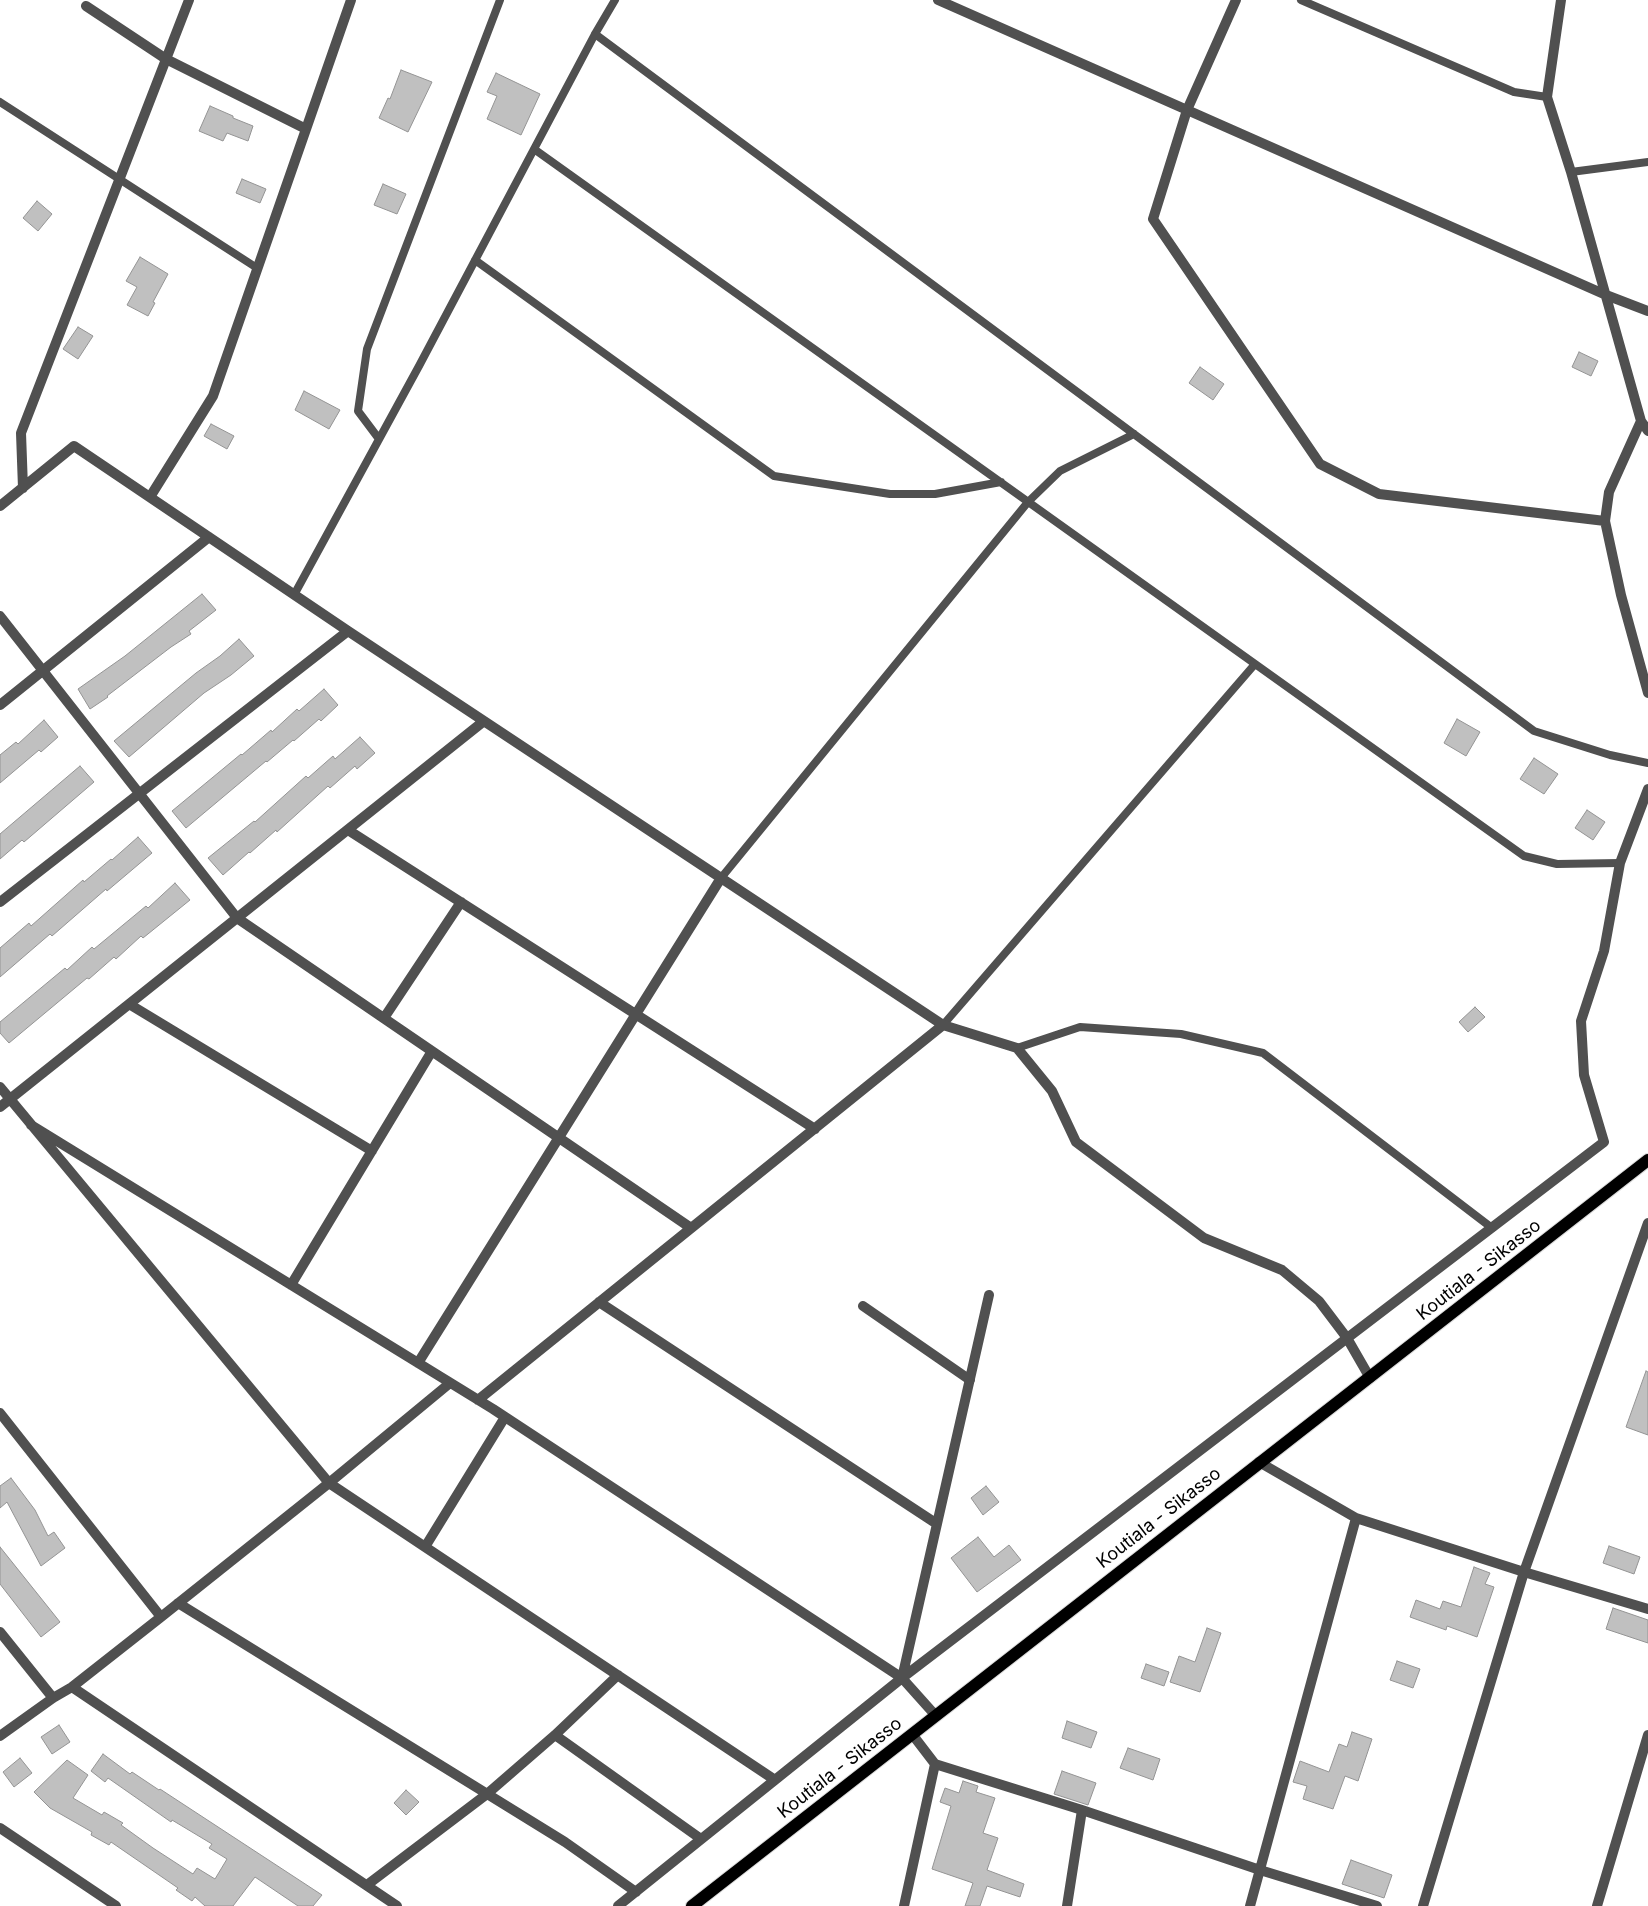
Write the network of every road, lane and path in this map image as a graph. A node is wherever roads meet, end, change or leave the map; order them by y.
1 (190, 0) edge
2 (351, 0) edge
3 (500, 0) edge
4 (615, 0) edge
5 (938, 0) edge
6 (1236, 0) edge
7 (1301, 0) edge
8 (1561, 0) edge
9 (86, 6) dead end
10 (595, 34) junction
11 (166, 59) junction
12 (1547, 97) junction
13 (0, 102) edge
14 (1187, 110) junction
15 (306, 129) junction
16 (534, 149) junction
17 (1648, 162) edge
18 (1572, 172) junction
19 (119, 179) junction
20 (476, 260) junction
21 (257, 268) junction
22 (1606, 295) junction
23 (1648, 311) edge
24 (1641, 421) junction
25 (1648, 431) edge
26 (1134, 434) junction
27 (380, 439) junction
28 (1001, 482) junction
29 (23, 488) junction
30 (150, 497) junction
31 (1028, 502) junction
32 (0, 506) edge
33 (1605, 521) junction
34 (209, 537) junction
35 (294, 595) junction
36 (0, 616) edge
37 (348, 632) junction
38 (1255, 664) junction
39 (43, 671) junction
40 (1648, 693) edge
41 (0, 705) edge
42 (484, 721) junction
43 (1648, 763) edge
44 (1648, 789) edge
45 (140, 794) junction
46 (348, 830) junction
47 (1620, 863) junction
48 (720, 878) junction
49 (0, 902) edge
50 (461, 902) junction
51 (237, 918) junction
52 (129, 1004) junction
53 (636, 1014) junction
54 (384, 1018) junction
55 (943, 1025) junction
56 (1016, 1048) junction
57 (432, 1051) junction
58 (0, 1087) edge
59 (10, 1099) junction
60 (0, 1107) edge
61 (31, 1125) junction
62 (815, 1129) junction
63 (559, 1138) junction
64 (372, 1151) junction
65 (1648, 1160) edge
66 (1648, 1223) edge
67 (691, 1228) junction
68 (1492, 1228) junction
69 (291, 1285) junction
70 (989, 1295) dead end
71 (600, 1302) junction
72 (863, 1306) dead end
73 (1347, 1338) junction
74 (418, 1363) junction
75 (1370, 1378) junction
76 (970, 1380) junction
77 (450, 1383) junction
78 (478, 1400) junction
79 (0, 1413) edge
80 (505, 1417) junction
81 (1259, 1462) junction
82 (329, 1483) junction
83 (1356, 1518) junction
84 (937, 1524) junction
85 (425, 1547) junction
86 (1524, 1572) junction
87 (178, 1603) junction
88 (1648, 1609) edge
89 (161, 1618) junction
90 (0, 1632) edge
91 (618, 1676) junction
92 (902, 1678) junction
93 (72, 1687) junction
94 (53, 1698) junction
95 (936, 1716) junction
96 (912, 1734) junction
97 (555, 1735) junction
98 (1648, 1735) edge
99 (0, 1736) edge
100 (935, 1764) junction
101 (775, 1780) junction
102 (487, 1794) junction
103 (1082, 1810) junction
104 (0, 1828) edge
105 (701, 1839) junction
106 (1260, 1870) junction
107 (367, 1885) junction
108 (636, 1892) junction
109 (116, 1906) edge
110 (397, 1906) edge
111 (618, 1906) edge
112 (692, 1906) edge
113 (904, 1906) edge
114 (1067, 1906) edge
115 (1250, 1906) edge
116 (1377, 1906) edge
117 (1423, 1906) edge
118 (1596, 1906) edge

1 - 11 street
2 - 15 street
3 - 27 lane
4 - 10 lane
5 - 14 street
6 - 14 street
7 - 12 lane
8 - 12 street
9 - 11 street
10 - 16 lane
10 - 26 lane
11 - 15 street
11 - 19 street
12 - 18 street
13 - 19 lane
14 - 22 street
14 - 33 street
15 - 21 street
16 - 20 lane
16 - 28 lane
17 - 18 lane
18 - 22 street
19 - 21 lane
19 - 29 street
20 - 27 lane
20 - 28 lane
21 - 30 street
22 - 23 street
22 - 24 street
24 - 25 street
24 - 33 street
26 - 31 lane
26 - 43 lane
27 - 35 lane
28 - 31 lane
29 - 30 street
29 - 32 street
30 - 34 street
31 - 38 lane
31 - 48 lane
33 - 40 street
34 - 35 street
34 - 39 street
35 - 37 street
36 - 39 street
37 - 42 street
37 - 45 street
38 - 47 lane
38 - 55 lane
39 - 41 street
39 - 45 street
42 - 46 street
42 - 48 street
44 - 47 street
45 - 49 street
45 - 51 street
46 - 50 street
46 - 51 street
47 - 68 street
48 - 53 street
48 - 55 street
50 - 53 street
50 - 54 street
51 - 52 street
51 - 54 street
52 - 59 street
52 - 64 street
53 - 62 street
53 - 63 street
54 - 57 street
55 - 56 street
55 - 62 street
56 - 68 lane
56 - 73 street
57 - 63 street
57 - 64 street
58 - 59 street
59 - 60 street
59 - 61 street
61 - 69 street
61 - 82 street
62 - 67 street
63 - 67 street
63 - 74 street
64 - 69 street
65 - 75 main road, Koutiala - Sikasso
66 - 86 street
67 - 71 street
68 - 73 street
69 - 74 street
70 - 76 street
71 - 78 street
71 - 84 street
72 - 76 street
73 - 75 street
73 - 92 street
74 - 77 street
75 - 81 main road, Koutiala - Sikasso
76 - 84 street
77 - 78 street
77 - 82 street
78 - 80 street
79 - 89 street
80 - 85 street
80 - 92 street
81 - 83 street
81 - 95 main road, Koutiala - Sikasso
82 - 85 street
82 - 87 street
83 - 86 street
83 - 106 street
84 - 92 street
85 - 91 street
86 - 88 street
86 - 117 street
87 - 89 street
87 - 102 street
89 - 93 street
90 - 94 street
91 - 97 street
91 - 101 street
92 - 95 street
92 - 101 street
93 - 94 street
93 - 107 street
94 - 99 street
95 - 96 main road, Koutiala - Sikasso
96 - 100 street
96 - 112 main road, Koutiala - Sikasso
97 - 102 street
97 - 105 street
98 - 118 street
100 - 103 street
100 - 113 street
101 - 105 street
102 - 107 street
102 - 108 street
103 - 106 street
103 - 114 street
104 - 109 street
105 - 108 street
106 - 115 street
106 - 116 street
107 - 110 street
108 - 111 street

